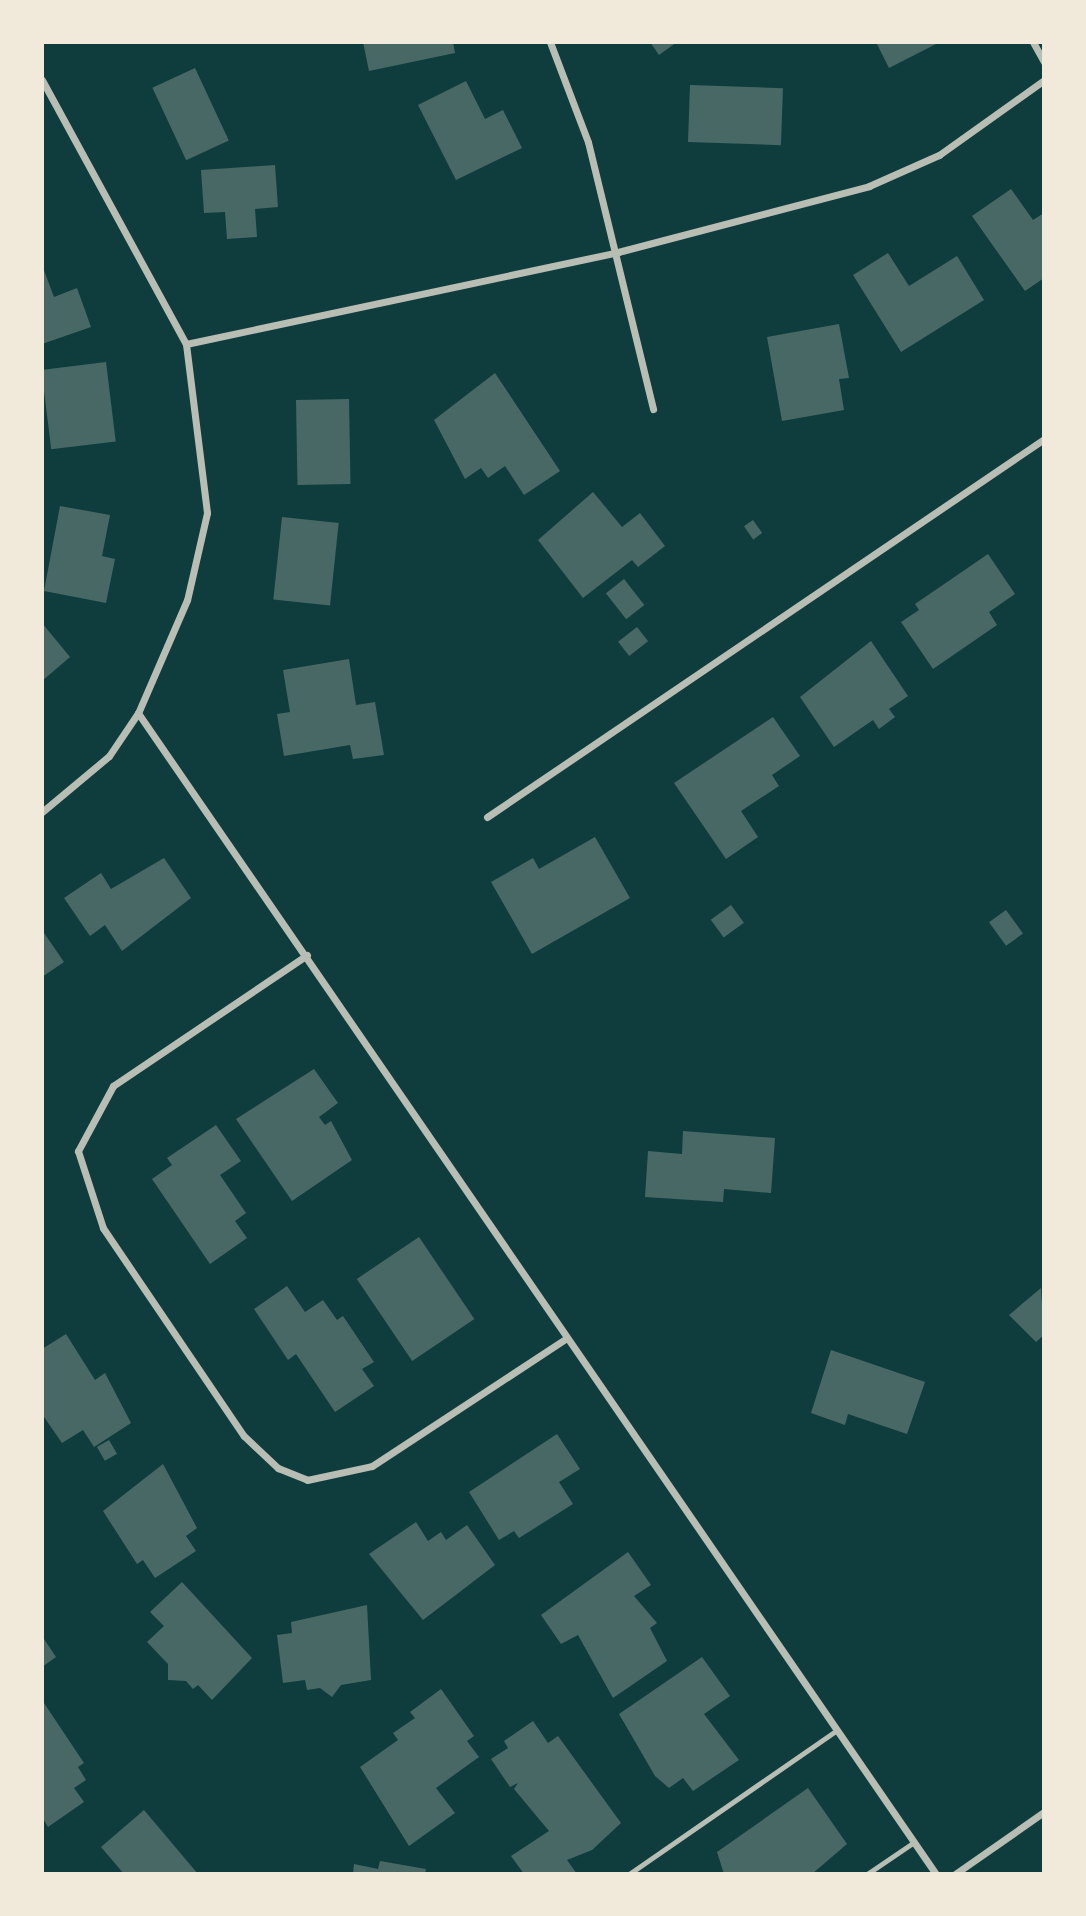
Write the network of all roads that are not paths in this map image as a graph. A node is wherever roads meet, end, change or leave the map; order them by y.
1 (550, 42) edge
2 (1033, 42) edge
3 (1044, 62) edge
4 (42, 80) edge
5 (1044, 80) edge
6 (618, 252) junction
7 (186, 344) junction
8 (653, 409) dead end
9 (1044, 439) edge
10 (138, 713) junction
11 (42, 812) edge
12 (487, 817) dead end
13 (307, 955) junction
14 (565, 1339) junction
15 (837, 1730) junction
16 (1044, 1812) edge
17 (914, 1842) junction
18 (629, 1874) edge
19 (867, 1874) edge
20 (936, 1874) edge
21 (955, 1874) edge

1 - 6 street
2 - 3 street
4 - 7 street
5 - 6 street
6 - 7 street
6 - 8 street
7 - 10 street
9 - 12 street
10 - 11 street
10 - 13 street
13 - 14 street
13 - 14 street
14 - 15 street
15 - 17 street
15 - 18 lane
16 - 21 street
17 - 19 lane
17 - 20 street

